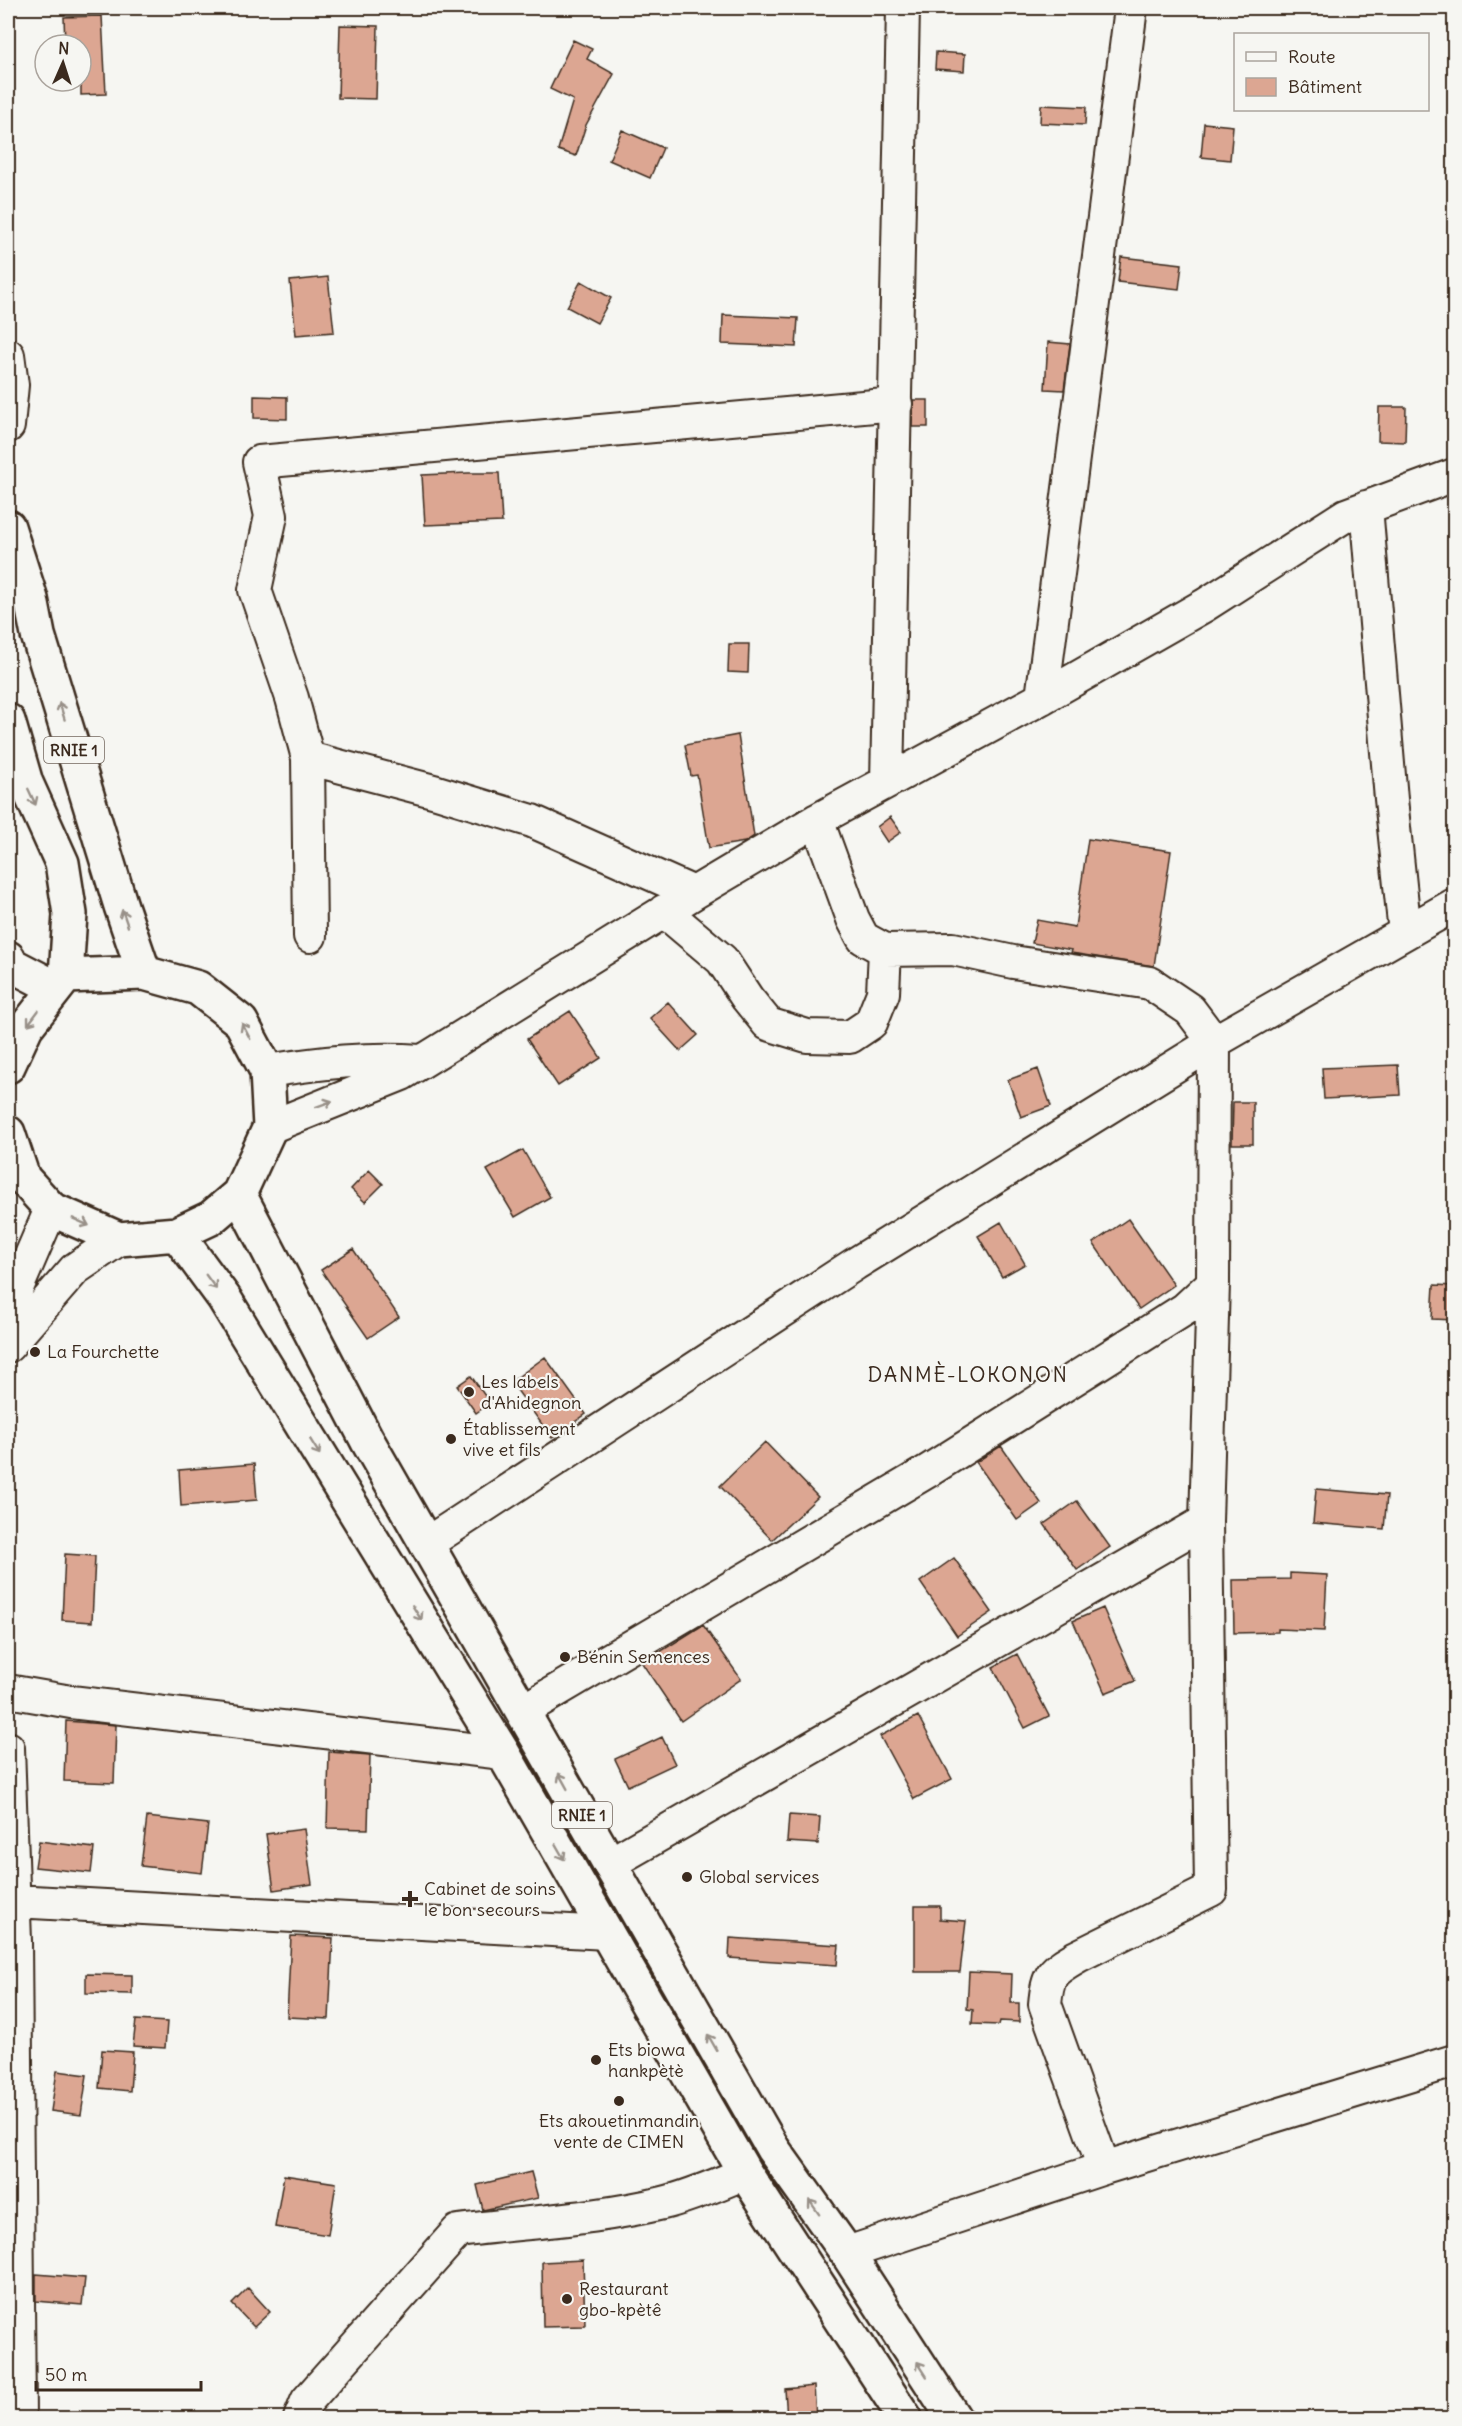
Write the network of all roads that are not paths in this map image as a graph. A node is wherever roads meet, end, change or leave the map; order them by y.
1 (903, 8) edge
2 (1131, 8) edge
3 (8, 355) edge
4 (896, 404) junction
5 (8, 426) edge
6 (1455, 475) edge
7 (1366, 507) junction
8 (8, 527) edge
9 (1042, 698) junction
10 (8, 722) edge
11 (308, 758) junction
12 (887, 782) junction
13 (817, 820) junction
14 (694, 893) junction
15 (1455, 905) edge
16 (664, 911) junction
17 (1406, 933) junction
18 (310, 936) dead end
19 (885, 950) junction
20 (8, 958) edge
21 (144, 973) junction
22 (61, 982) junction
23 (1214, 1042) junction
24 (420, 1061) junction
25 (8, 1066) edge
26 (267, 1071) junction
27 (270, 1127) junction
28 (8, 1133) edge
29 (15, 1178) edge
30 (239, 1194) junction
31 (51, 1209) junction
32 (177, 1234) junction
33 (119, 1239) junction
34 (1213, 1283) junction
35 (8, 1309) edge
36 (8, 1346) edge
37 (1206, 1521) junction
38 (426, 1544) junction
39 (8, 1690) edge
40 (524, 1710) junction
41 (8, 1748) edge
42 (503, 1753) junction
43 (609, 1864) junction
44 (14, 1901) junction
45 (607, 1933) junction
46 (1455, 2061) edge
47 (1104, 2168) junction
48 (745, 2173) junction
49 (846, 2253) junction
50 (19, 2418) edge
51 (300, 2418) edge
52 (905, 2418) edge
53 (954, 2418) edge

1 - 4 street
2 - 9 street
3 - 5 street
4 - 11 street
4 - 12 street
6 - 7 street
7 - 9 street
7 - 17 street
21 -> 8 main road, RNIE 1
9 - 12 street
10 -> 22 main road, RNIE 1
11 - 14 street
11 - 18 street
12 - 13 street
13 - 14 street
13 - 19 street
14 - 16 street
15 - 17 street
16 - 19 street
16 - 24 street
17 - 23 street
19 - 23 street
20 - 22 main road
21 - 22 main road
26 -> 21 main road
22 -> 25 main road
23 - 34 street
23 - 38 street
24 - 26 street
27 -> 24 street
26 - 27 main road
27 - 30 main road
28 - 29 main road
29 - 31 main road
30 - 32 main road
30 - 38 main road, RNIE 1
31 -> 33 main road
31 - 35 street
32 - 33 main road
32 -> 42 main road, RNIE 1
33 - 36 street
34 - 37 street
34 - 40 street
37 - 43 street
37 - 47 street
38 - 40 main road, RNIE 1
39 - 42 street
43 -> 40 main road, RNIE 1
41 - 44 street
42 -> 45 main road, RNIE 1
49 -> 43 main road, RNIE 1
44 - 45 street
44 - 50 street
45 - 48 main road, RNIE 1
46 - 47 street
47 - 49 street
48 - 51 street
48 - 52 main road, RNIE 1
53 -> 49 main road, RNIE 1

